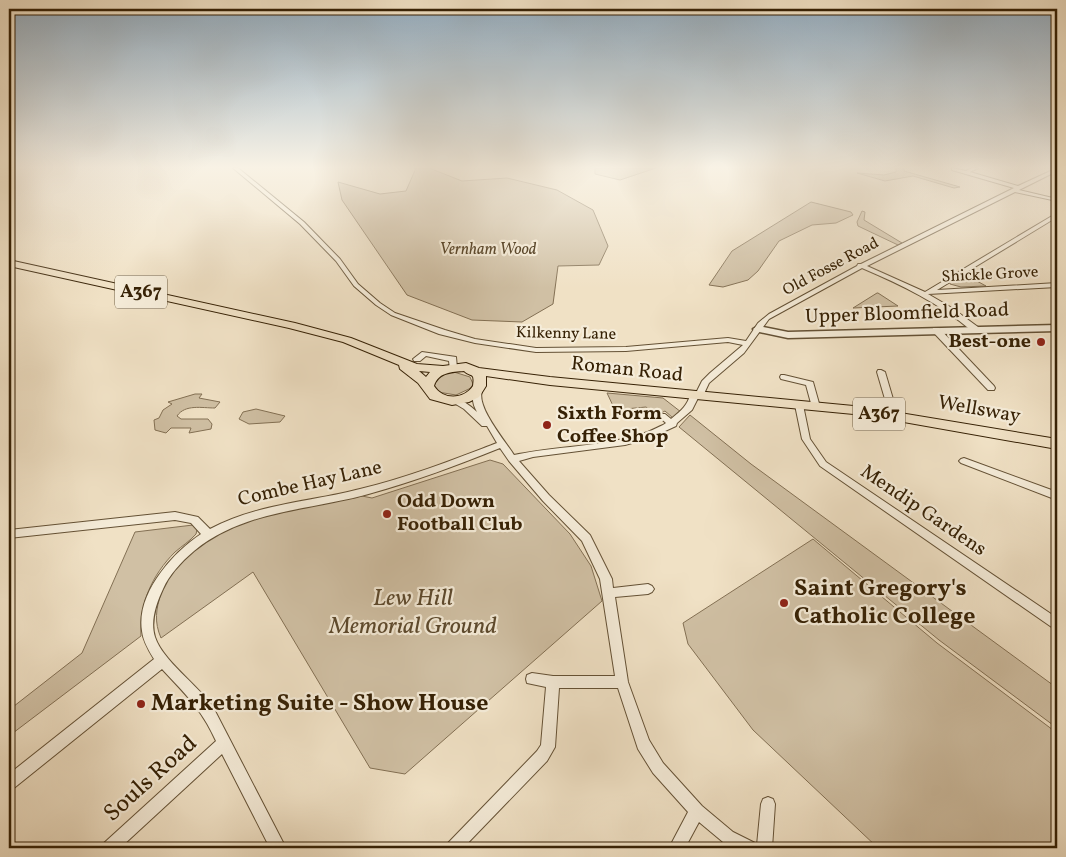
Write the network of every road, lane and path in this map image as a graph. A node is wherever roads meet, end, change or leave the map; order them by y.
1 (284, 208) edge
2 (978, 208) edge
3 (1057, 215) edge
4 (9, 263) edge
5 (860, 266) junction
6 (1057, 286) edge
7 (926, 293) junction
8 (1057, 328) edge
9 (758, 329) junction
10 (976, 329) junction
11 (936, 330) junction
12 (748, 344) junction
13 (418, 356) dead end
14 (399, 361) junction
15 (449, 369) junction
16 (470, 370) junction
17 (881, 372) dead end
18 (784, 377) dead end
19 (550, 381) junction
20 (428, 386) junction
21 (991, 388) dead end
22 (479, 389) junction
23 (697, 395) junction
24 (453, 400) junction
25 (799, 405) junction
26 (816, 407) junction
27 (662, 416) dead end
28 (894, 416) junction
29 (673, 424) junction
30 (496, 434) junction
31 (503, 444) junction
32 (1057, 444) edge
33 (512, 458) junction
34 (964, 461) dead end
35 (1057, 496) edge
36 (9, 534) edge
37 (208, 534) junction
38 (648, 589) dead end
39 (608, 593) junction
40 (1057, 624) edge
41 (163, 660) junction
42 (532, 679) dead end
43 (553, 682) junction
44 (622, 682) junction
45 (224, 743) junction
46 (9, 783) edge
47 (768, 804) dead end
48 (697, 811) junction
49 (109, 848) edge
50 (278, 848) edge
51 (453, 848) edge
52 (677, 848) edge
53 (750, 848) edge
54 (764, 848) edge

1 - 12 street, Kilkenny Lane
2 - 5 street, Old Fosse Road
3 - 7 street
4 - 14 main road, A367
5 - 7 street
5 - 9 street, Old Fosse Road
6 - 7 street, Shickle Grove
7 - 10 street
8 - 10 street, Upper Bloomfield Road
9 - 11 street, Upper Bloomfield Road
9 - 12 street, Old Fosse Road
10 - 11 street, Upper Bloomfield Road
11 - 21 street
12 - 23 street, Old Fosse Road
13 - 15 street
14 - 15 main road, A367
14 - 20 main road, A367
15 - 16 main road, Roman Road
15 - 20 main road
16 - 19 main road, Roman Road / A367
16 - 22 main road
17 - 28 street
18 - 26 street
19 - 22 main road, Roman Road / A367
19 - 23 main road, Roman Road / A367
20 - 24 main road
22 - 24 main road, Roman Road
22 - 30 street
23 - 25 main road, Wellsway / A367
23 - 29 street
24 - 30 street
25 - 26 main road, Wellsway / A367
25 - 40 street, Mendip Gardens
26 - 28 main road, Wellsway / A367
27 - 29 street
28 - 32 main road, Wellsway / A367
29 - 33 street
30 - 31 street
31 - 33 street
31 - 37 street, Combe Hay Lane
33 - 39 street
34 - 35 street
36 - 37 street
37 - 41 street, Combe Hay Lane
38 - 39 street
39 - 44 street
41 - 45 street, Combe Hay Lane
41 - 46 street
42 - 43 street
43 - 44 street
43 - 51 street
44 - 48 street
45 - 49 street, Souls Road
45 - 50 street, Combe Hay Lane
47 - 54 street
48 - 52 street
48 - 53 street

